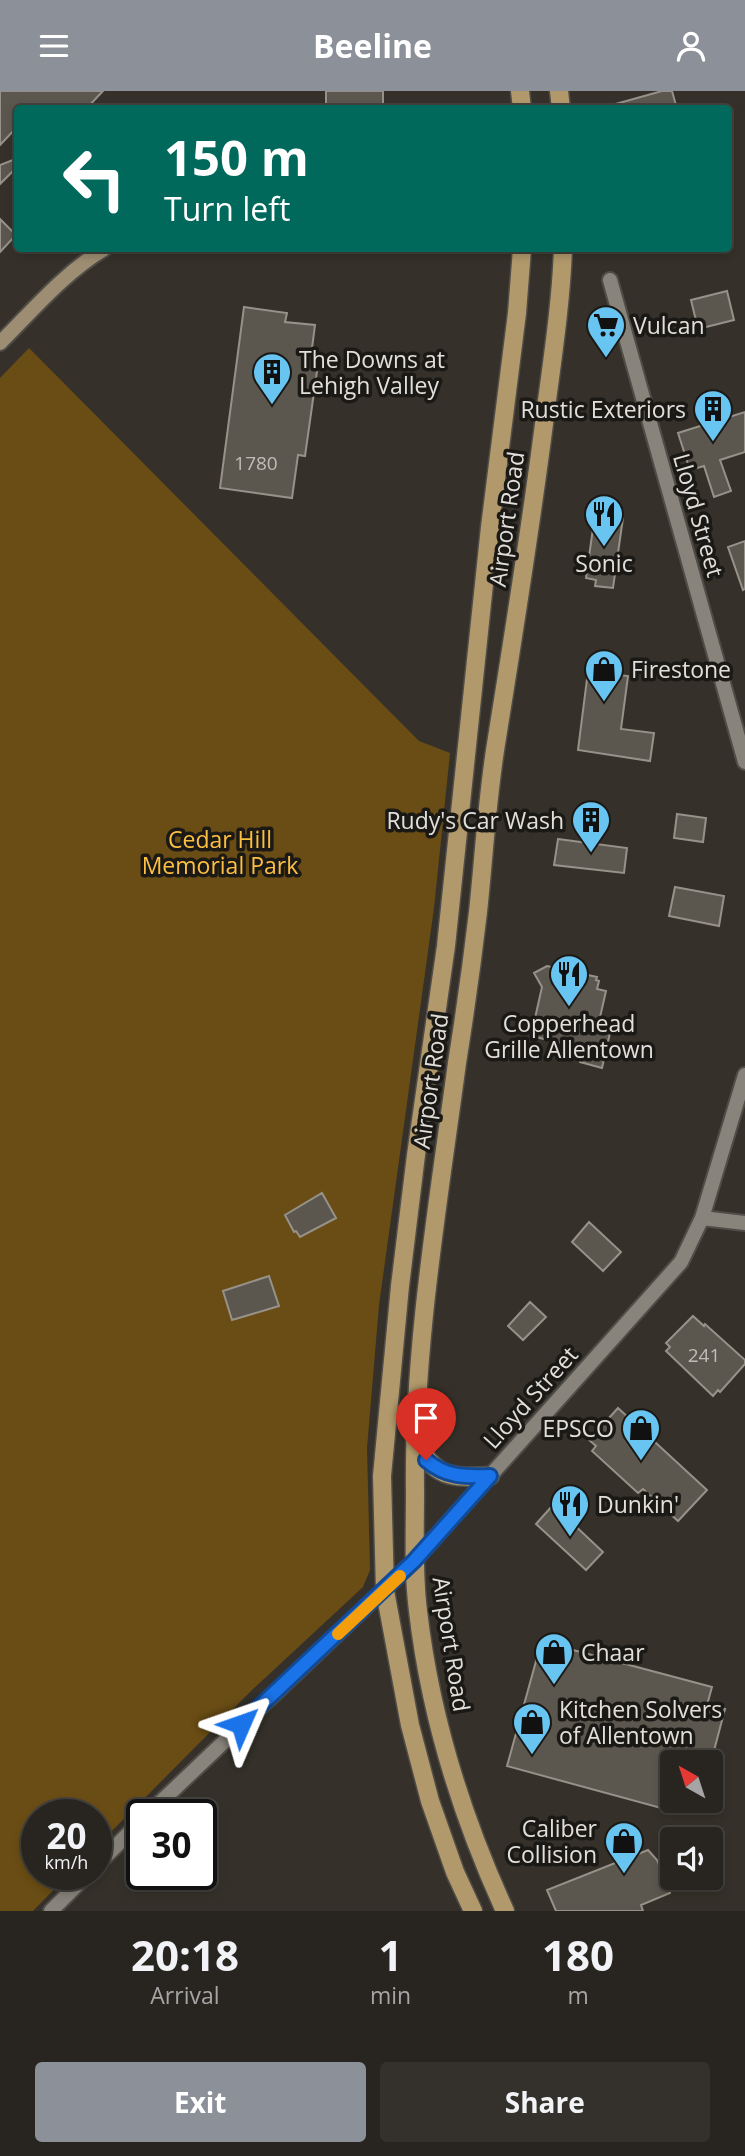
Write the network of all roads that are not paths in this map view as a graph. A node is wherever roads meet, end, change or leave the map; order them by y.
1 (100, 252) edge
2 (523, 252) edge
3 (563, 252) edge
4 (610, 280) dead end
5 (0, 343) edge
6 (745, 762) edge
7 (745, 1075) edge
8 (702, 1217) junction
9 (745, 1223) edge
10 (415, 1441) junction
11 (490, 1476) junction
12 (414, 1561) junction
13 (385, 1591) junction
14 (165, 1799) edge
15 (126, 1837) edge
16 (112, 1850) edge
17 (72, 1890) edge
18 (51, 1911) edge
19 (474, 1911) edge
20 (505, 1911) edge

1 - 5 street
2 - 13 main road, Airport Road
3 - 10 main road, Airport Road
4 - 6 street, Lloyd Street
7 - 8 street, Lloyd Street
8 - 9 street
8 - 11 street, Lloyd Street
10 - 11 main road
10 - 12 main road, Airport Road
11 - 12 street, Lloyd Street
12 - 13 street, Lloyd Street
12 - 20 main road, Airport Road
13 - 14 street, Lloyd Street
13 - 19 main road, Airport Road
15 - 16 street
17 - 18 street

